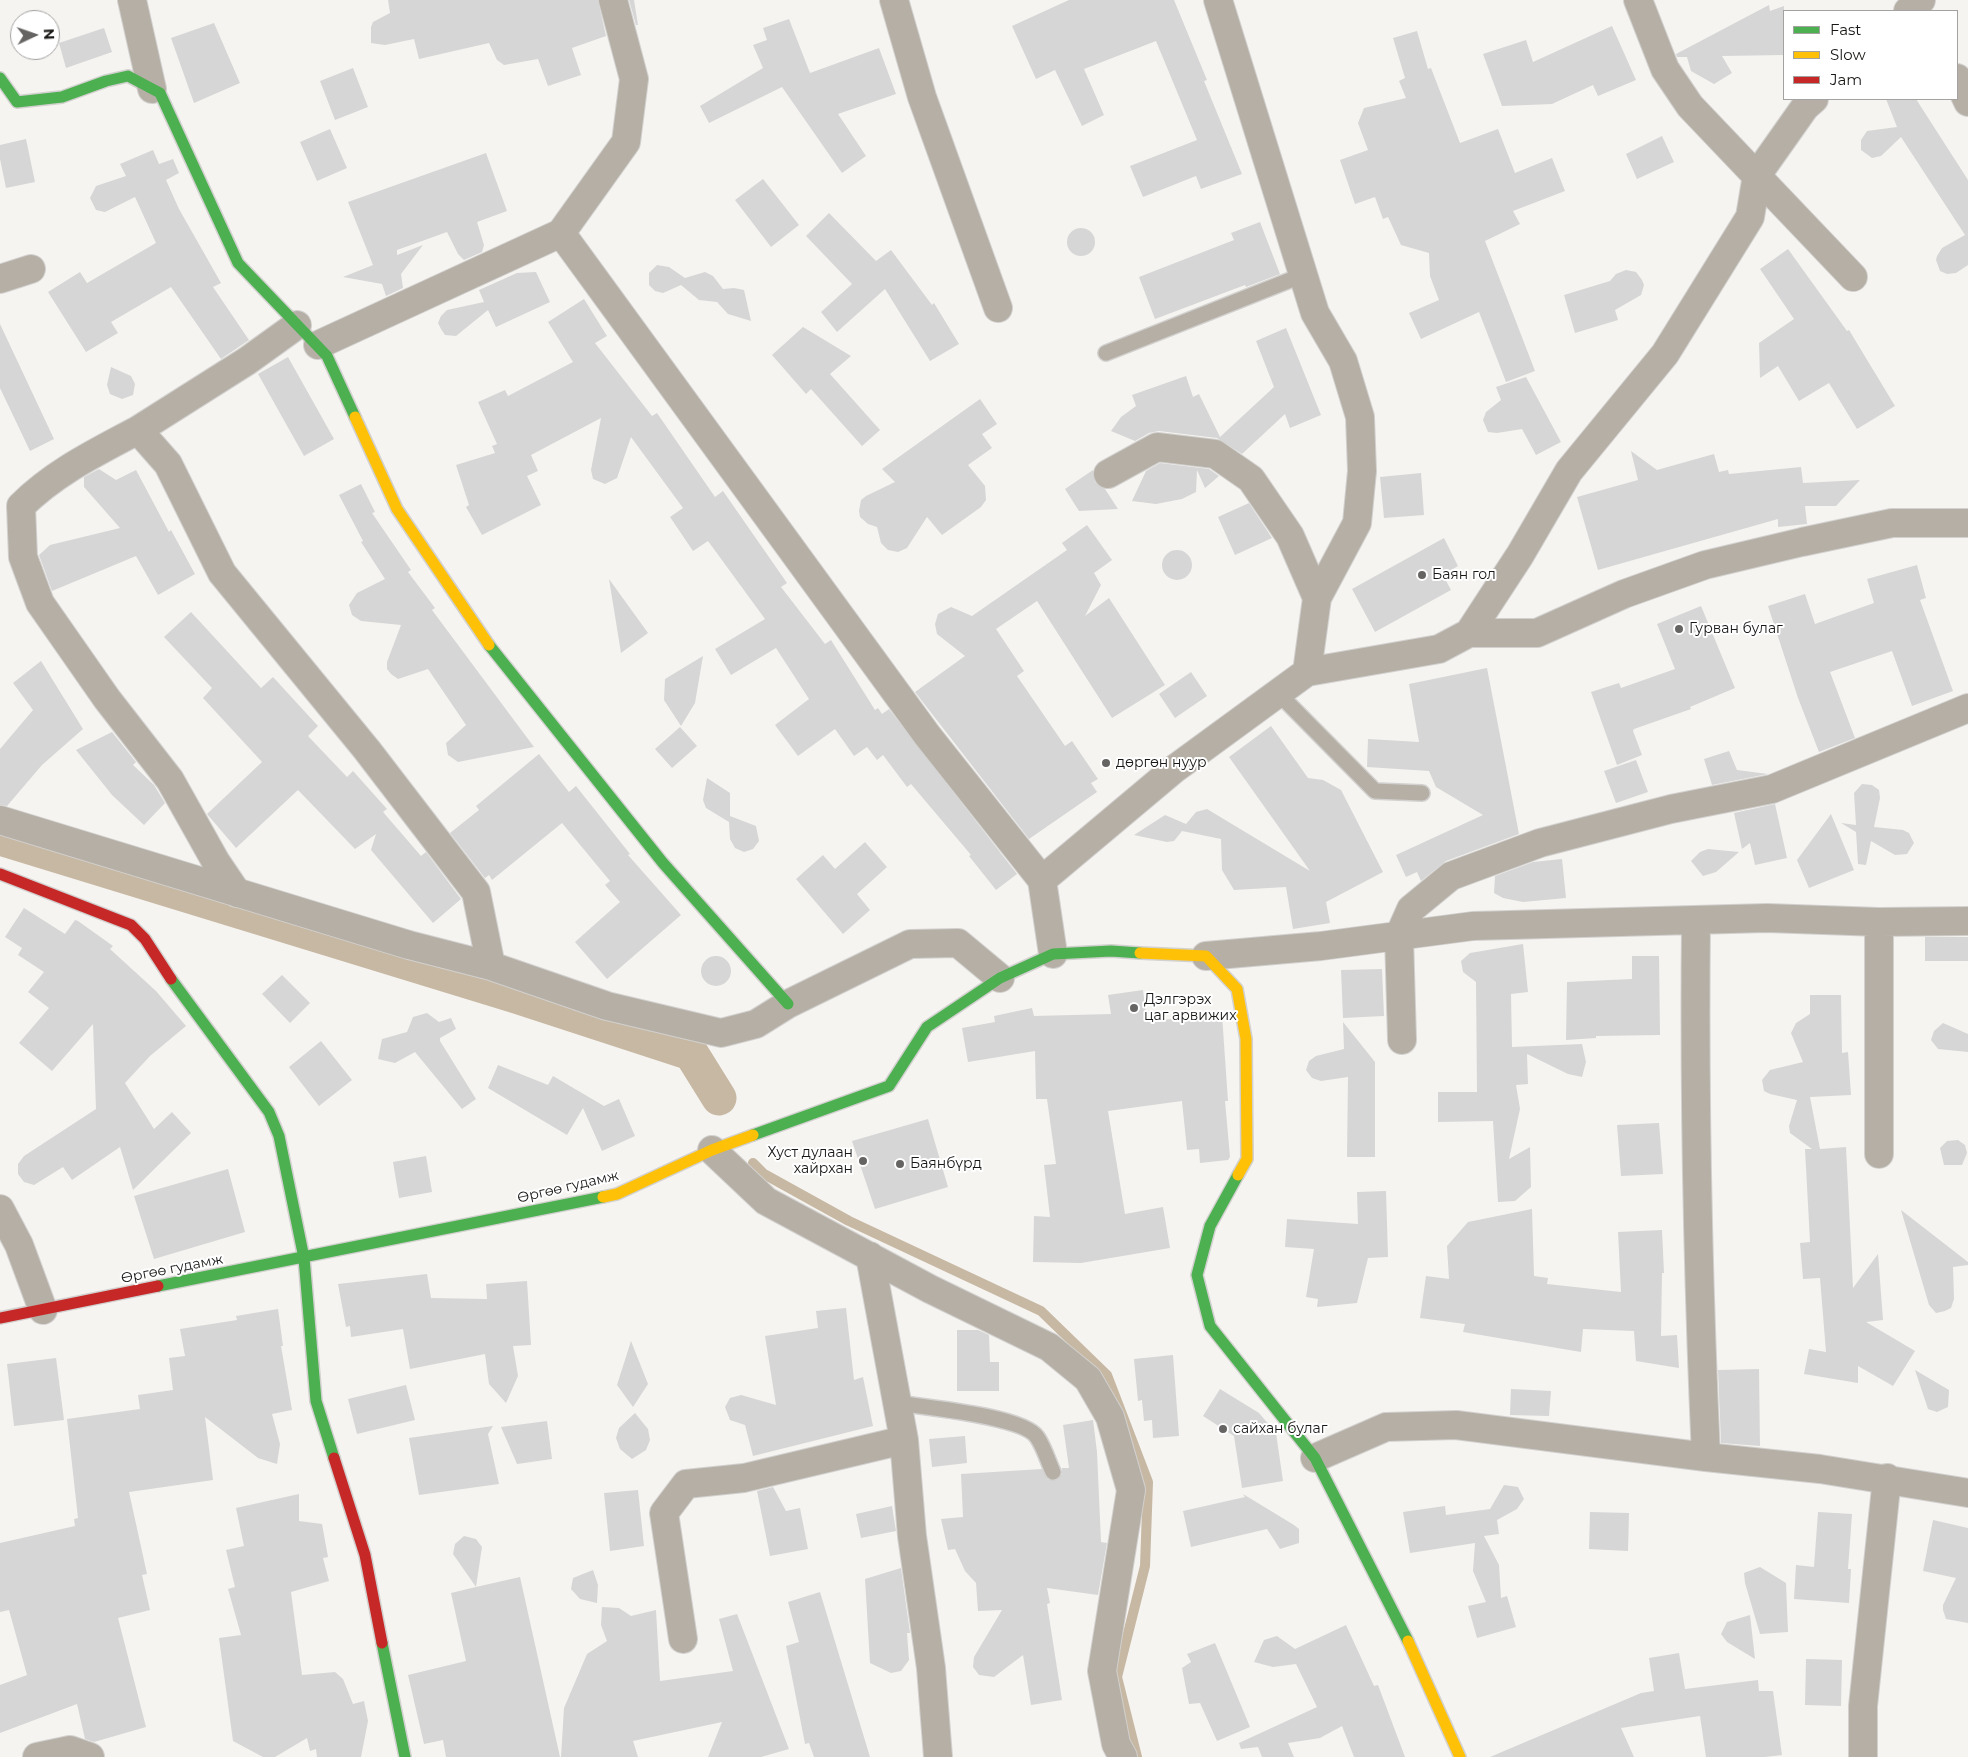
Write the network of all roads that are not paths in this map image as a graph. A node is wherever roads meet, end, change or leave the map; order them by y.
1 (132, 0) edge
2 (613, 0) edge
3 (894, 0) edge
4 (1218, 0) edge
5 (1638, 0) edge
6 (1921, 0) edge
7 (1909, 10) edge
8 (0, 78) edge
9 (1958, 80) edge
10 (152, 89) junction
11 (1813, 100) edge
12 (1968, 102) edge
13 (1757, 175) junction
14 (561, 233) junction
15 (30, 269) dead end
16 (1303, 274) junction
17 (1852, 277) dead end
18 (0, 279) edge
19 (998, 308) dead end
20 (297, 325) junction
21 (318, 345) junction
22 (1106, 353) dead end
23 (138, 430) junction
24 (1108, 474) dead end
25 (1968, 523) edge
26 (1317, 598) junction
27 (1470, 633) junction
28 (1307, 672) junction
29 (1278, 693) junction
30 (1968, 708) edge
31 (1422, 792) dead end
32 (0, 820) edge
33 (0, 874) edge
34 (1042, 880) junction
35 (237, 892) junction
36 (1696, 920) junction
37 (1879, 922) junction
38 (1968, 922) edge
39 (1399, 936) junction
40 (1053, 954) junction
41 (1206, 956) junction
42 (491, 966) junction
43 (1000, 978) junction
44 (788, 1004) junction
45 (1402, 1040) dead end
46 (712, 1150) junction
47 (1879, 1154) dead end
48 (0, 1209) edge
49 (870, 1256) junction
50 (304, 1258) junction
51 (44, 1310) junction
52 (0, 1318) edge
53 (897, 1404) junction
54 (904, 1440) junction
55 (1706, 1457) junction
56 (1315, 1458) junction
57 (1052, 1472) dead end
58 (1887, 1478) junction
59 (1968, 1493) edge
60 (683, 1639) dead end
61 (37, 1757) edge
62 (90, 1757) edge
63 (405, 1757) edge
64 (938, 1757) edge
65 (1123, 1757) edge
66 (1460, 1757) edge
67 (1863, 1757) edge

1 - 10 street
2 - 14 street
3 - 19 street
4 - 16 street
5 - 13 street
6 - 7 street
8 - 10 street
9 - 12 street
10 - 20 street
11 - 13 street
13 - 17 street
13 - 27 street
14 - 21 street
14 - 34 street
15 - 18 street
16 - 22 lane
16 - 26 street
20 - 21 street
20 - 23 street
21 - 44 street
23 - 35 street
23 - 42 street
24 - 26 street
25 - 27 street
26 - 28 street
27 - 28 street
28 - 29 street
29 - 31 lane
29 - 34 street
30 - 39 street
32 - 35 street
33 - 50 street
34 - 40 street
35 - 42 street
36 - 37 street
36 - 39 street
36 - 55 street
37 - 38 street
37 - 47 street
39 - 41 street
39 - 45 street
40 - 41 street, Өргөө гудамж
40 - 43 street, Өргөө гудамж
41 - 56 street
42 - 44 street
43 - 44 street
43 - 46 street, Өргөө гудамж
46 - 49 street
46 - 50 street, Өргөө гудамж
48 - 51 street
49 - 53 street
49 - 65 street
50 - 51 street, Өргөө гудамж
50 - 63 street
51 - 52 street, Өргөө гудамж
53 - 54 street
53 - 57 lane
54 - 60 street
54 - 64 street
55 - 56 street
55 - 58 street
56 - 66 street
58 - 59 street
58 - 67 street
61 - 62 street

